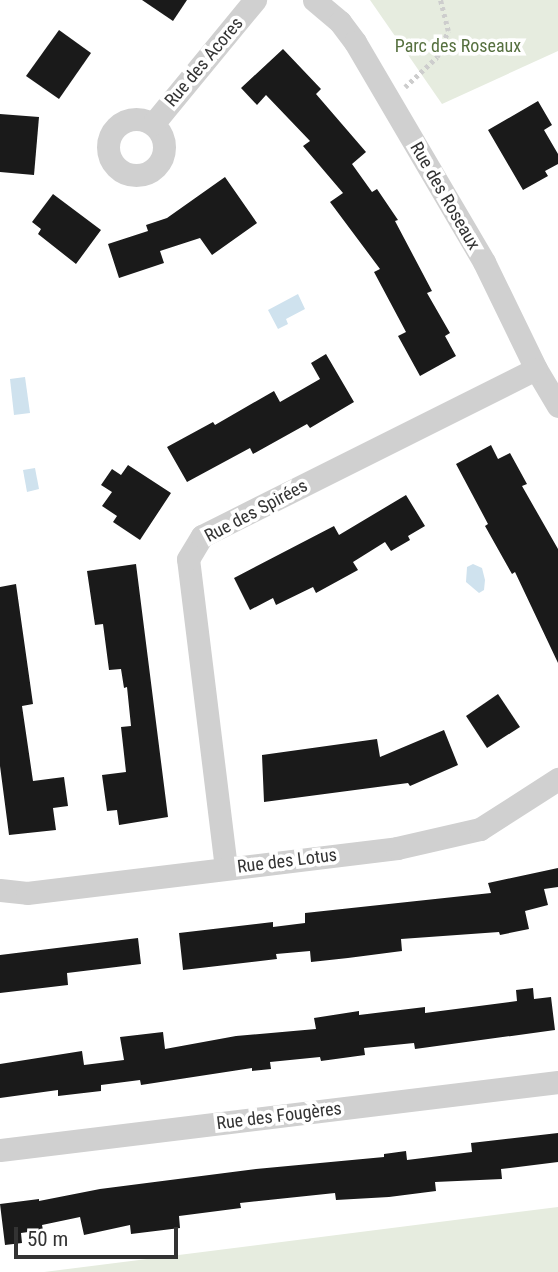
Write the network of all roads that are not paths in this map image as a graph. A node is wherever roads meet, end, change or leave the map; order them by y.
1 (255, 0) edge
2 (314, 0) edge
3 (153, 124) dead end
4 (536, 369) junction
5 (558, 406) edge
6 (558, 779) edge
7 (226, 868) junction
8 (0, 890) edge
9 (558, 1082) edge
10 (0, 1150) edge

1 - 3 street, Rue des Acores
2 - 4 street, Rue des Roseaux
4 - 5 street, Rue des Roseaux
4 - 7 street, Rue des Spirées
6 - 7 street, Rue des Lotus
7 - 8 street, Rue des Lotus
9 - 10 street, Rue des Fougères

